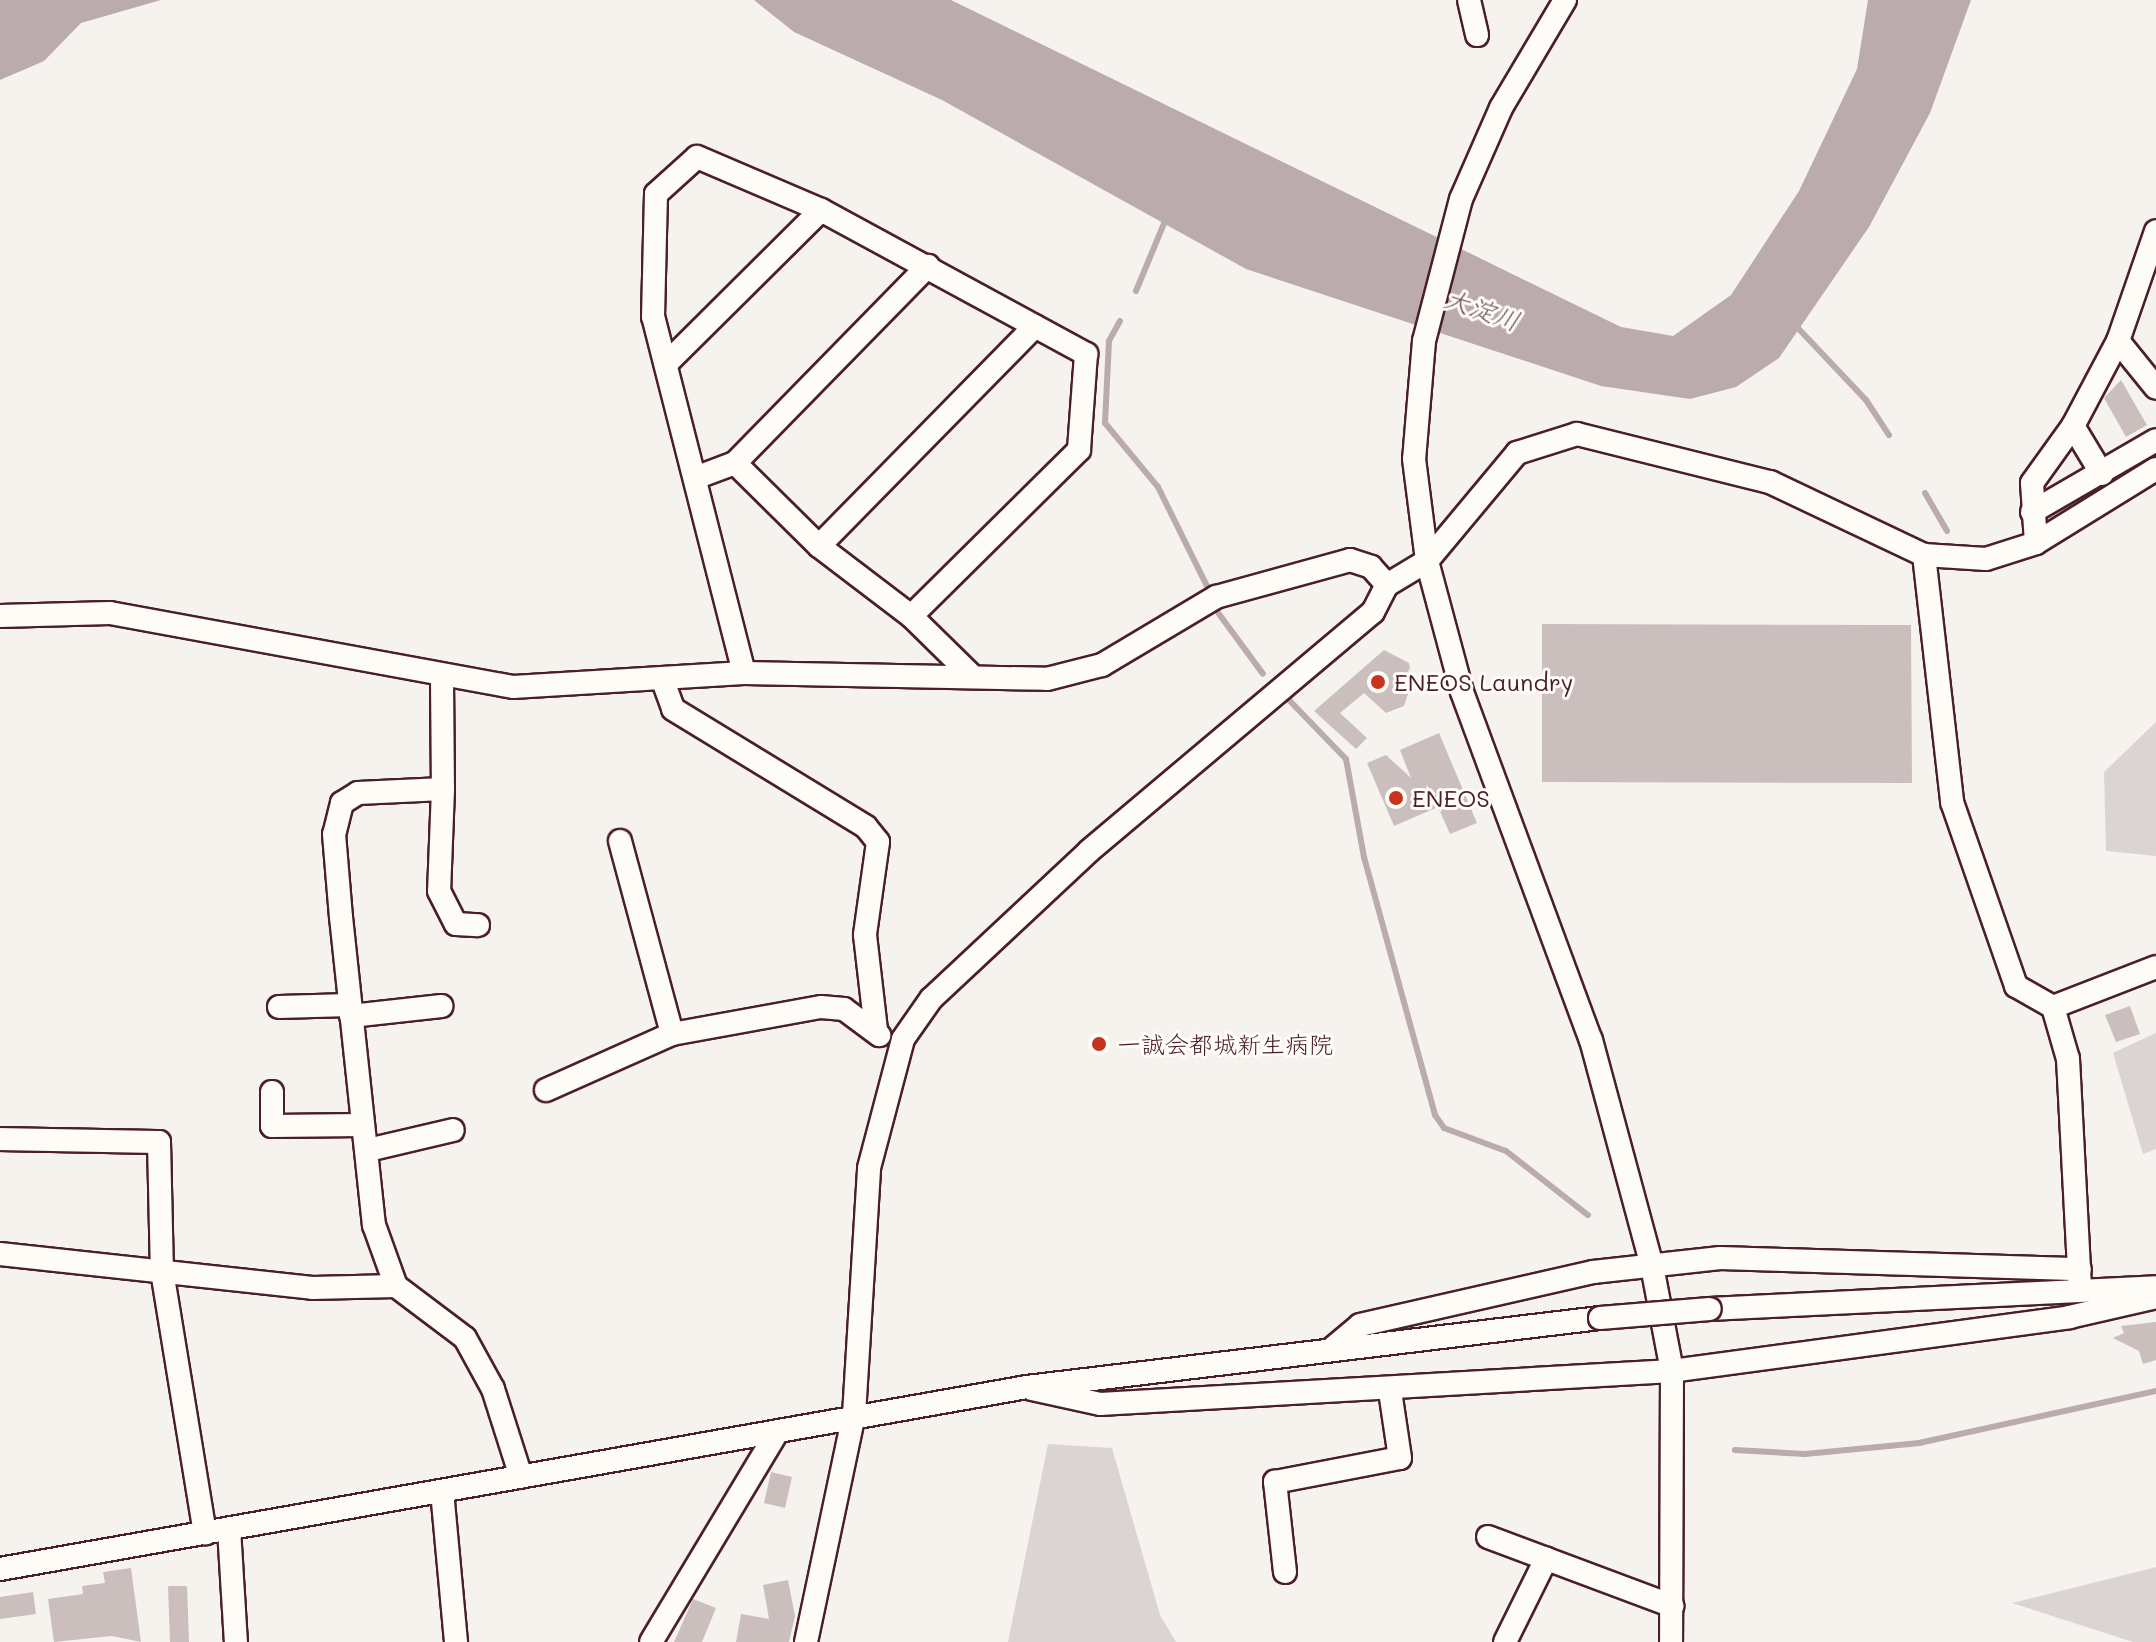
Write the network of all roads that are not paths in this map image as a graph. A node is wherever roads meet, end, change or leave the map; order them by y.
1 (1469, 0) edge
2 (1565, 0) edge
3 (1477, 35) dead end
4 (821, 210) junction
5 (2156, 231) edge
6 (928, 266) junction
7 (1035, 326) junction
8 (2118, 341) junction
9 (666, 364) junction
10 (2156, 388) edge
11 (2073, 426) junction
12 (2156, 440) edge
13 (735, 463) junction
14 (2156, 469) edge
15 (2102, 474) junction
16 (695, 478) junction
17 (2032, 512) junction
18 (2036, 543) junction
19 (819, 546) junction
20 (1924, 555) junction
21 (1427, 561) junction
22 (1387, 585) junction
23 (0, 616) edge
24 (911, 616) junction
25 (744, 673) junction
26 (971, 675) junction
27 (662, 678) junction
28 (442, 679) junction
29 (443, 789) junction
30 (620, 841) dead end
31 (478, 925) dead end
32 (2156, 967) edge
33 (441, 1006) dead end
34 (279, 1007) dead end
35 (2053, 1007) junction
36 (350, 1010) junction
37 (876, 1030) junction
38 (672, 1034) junction
39 (897, 1058) junction
40 (546, 1090) dead end
41 (272, 1092) dead end
42 (362, 1125) junction
43 (453, 1130) dead end
44 (0, 1139) edge
45 (368, 1150) junction
46 (0, 1254) edge
47 (1652, 1266) junction
48 (162, 1271) junction
49 (2080, 1279) junction
50 (396, 1286) junction
51 (2156, 1287) edge
52 (2156, 1297) edge
53 (1334, 1347) junction
54 (1672, 1371) junction
55 (1027, 1387) junction
56 (1390, 1391) junction
57 (854, 1415) junction
58 (778, 1431) junction
59 (521, 1477) junction
60 (442, 1491) junction
61 (229, 1529) junction
62 (205, 1533) junction
63 (1488, 1537) dead end
64 (1546, 1559) junction
65 (0, 1569) edge
66 (1285, 1572) dead end
67 (1673, 1606) junction
68 (236, 1642) edge
69 (456, 1642) edge
70 (651, 1642) edge
71 (806, 1642) edge
72 (1505, 1642) edge
73 (1671, 1642) edge

1 - 3 street
2 - 21 street
4 - 6 street
4 - 9 street
4 - 9 street
5 - 8 street
6 - 7 street
6 - 13 street
7 - 19 street
7 - 24 street
8 - 10 street
8 - 11 street
9 - 16 street
11 - 15 street
11 - 17 street
12 - 15 street
13 - 16 street
13 - 19 street
14 - 18 street
15 - 17 street
16 - 25 street
17 - 18 street
18 - 20 street
19 - 24 street
20 - 21 street
20 - 35 street
21 - 22 street
21 - 47 street
22 - 26 street
22 - 39 street
23 - 28 street
24 - 26 street
25 - 26 street
25 - 27 street
27 - 28 street
27 - 37 street
28 - 29 street
29 - 31 street
29 - 36 street
30 - 38 street
32 - 35 street
33 - 36 street
34 - 36 street
35 - 49 street
36 - 42 street
37 - 38 street
37 - 39 street
38 - 40 street
39 - 57 street
41 - 42 street
42 - 45 street
43 - 45 street
44 - 48 street
45 - 50 street
46 - 48 street
47 - 49 street
47 - 53 street
47 - 54 street
48 - 50 street
48 - 62 street
49 - 51 street
49 - 53 street, bridge
50 - 59 street
52 - 54 street
53 - 55 street
54 - 56 street
54 - 67 street
55 - 56 street
55 - 57 street
56 - 66 street
57 - 58 street
57 - 71 street
58 - 59 street
58 - 70 street
59 - 60 street
60 - 61 street
60 - 69 street
61 - 62 street
61 - 68 street
62 - 65 street
63 - 64 street
64 - 67 street
64 - 72 street
67 - 73 street

